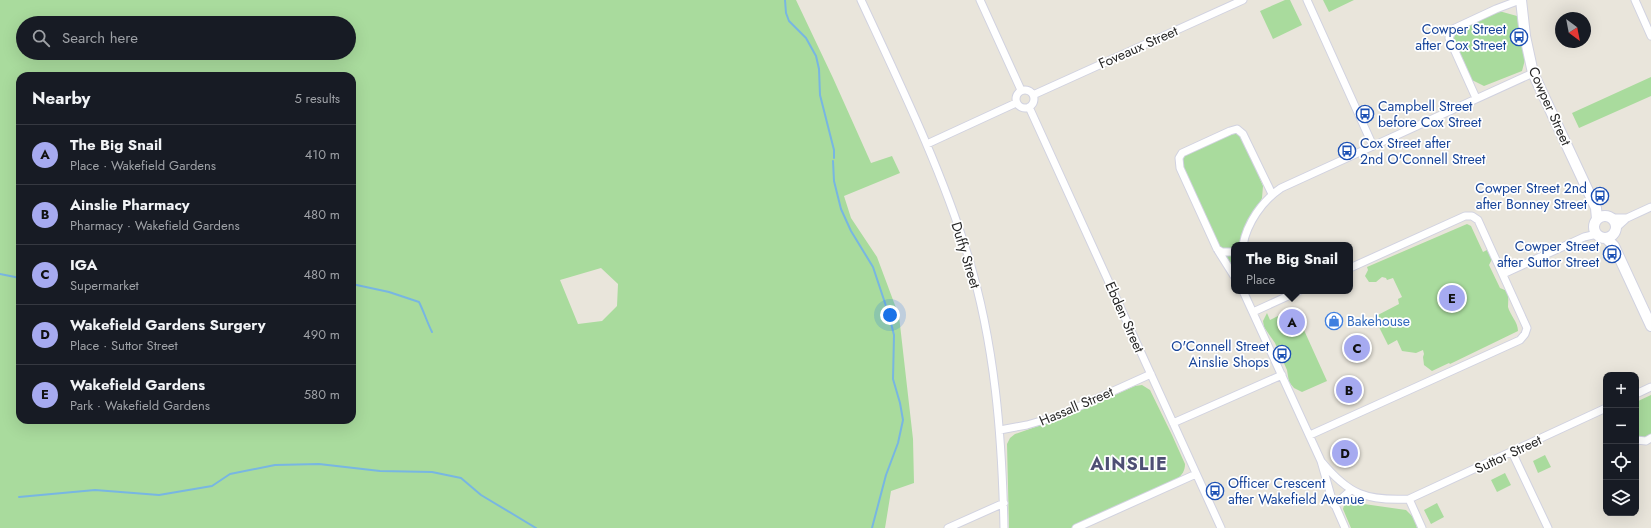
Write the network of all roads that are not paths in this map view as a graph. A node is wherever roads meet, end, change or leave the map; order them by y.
1 (861, 0) edge
2 (980, 0) edge
3 (1243, 0) edge
4 (1307, 0) edge
5 (1521, 0) edge
6 (1635, 0) edge
7 (1651, 36) edge
8 (1533, 73) junction
9 (1021, 90) junction
10 (1033, 95) junction
11 (1476, 98) junction
12 (1016, 103) junction
13 (1029, 107) junction
14 (927, 144) junction
15 (1373, 146) junction
16 (1272, 194) junction
17 (1651, 207) edge
18 (1606, 226) junction
19 (1244, 242) edge
20 (1217, 249) junction
21 (1231, 252) edge
22 (1353, 267) edge
23 (1231, 271) edge
24 (1503, 274) junction
25 (1245, 294) edge
26 (1292, 294) edge
27 (1253, 312) junction
28 (1651, 326) edge
29 (1151, 374) junction
30 (1282, 375) junction
31 (1651, 387) edge
32 (1639, 393) edge
33 (1603, 409) edge
34 (1173, 423) junction
35 (1000, 430) junction
36 (1310, 435) junction
37 (1651, 438) edge
38 (1639, 440) edge
39 (1512, 452) junction
40 (1321, 461) junction
41 (1196, 474) junction
42 (1351, 490) junction
43 (1409, 499) junction
44 (1004, 503) junction
45 (1334, 505) junction
46 (948, 528) edge
47 (1004, 528) edge
48 (1076, 528) edge
49 (1221, 528) edge
50 (1345, 528) edge
51 (1422, 528) edge
52 (1548, 528) edge

1 - 14 street, Duffy Street
2 - 9 street
3 - 10 street, Foveaux Street
4 - 15 street
5 - 8 street, Cowper Street
5 - 11 street
6 - 7 street
8 - 11 street
8 - 18 street, Cowper Street
9 - 10 street
9 - 12 street
10 - 13 street
11 - 15 street
12 - 13 street
12 - 14 street
13 - 29 street, Ebden Street
14 - 35 street, Duffy Street
15 - 16 street
16 - 19 street
16 - 20 street
17 - 18 street
18 - 24 street
18 - 28 street
20 - 21 street
20 - 23 street
22 - 24 street
24 - 36 street
25 - 27 street
26 - 27 street
27 - 30 street
29 - 34 street, Ebden Street
29 - 35 street, Hassall Street
30 - 34 street
30 - 36 street
31 - 32 street
33 - 39 street, Suttor Street
34 - 41 street, Ebden Street
35 - 44 street, Duffy Street
36 - 40 street
37 - 38 street
39 - 43 street, Suttor Street
39 - 52 street
40 - 42 street, Suttor Street
40 - 45 street
41 - 48 street
41 - 49 street, Ebden Street
42 - 43 street, Suttor Street
42 - 45 street
43 - 51 street
44 - 46 street
44 - 47 street, Duffy Street
45 - 50 street

